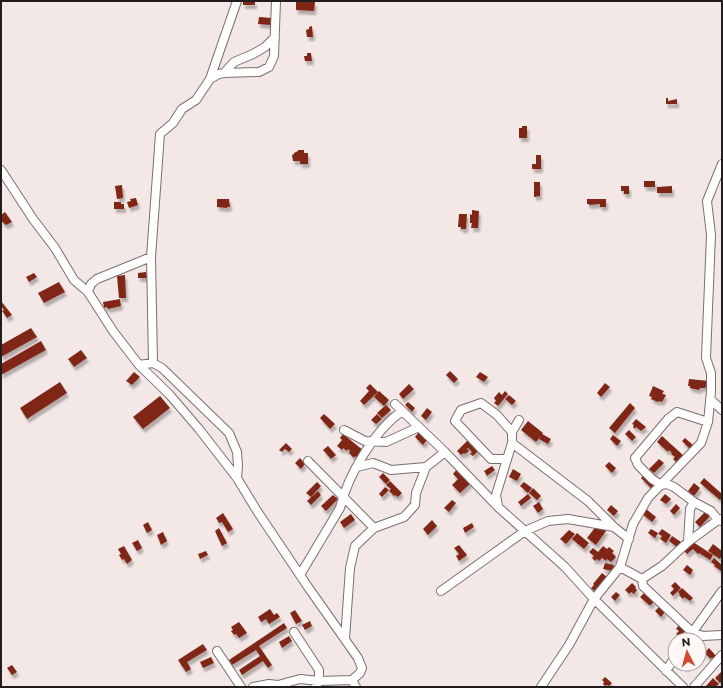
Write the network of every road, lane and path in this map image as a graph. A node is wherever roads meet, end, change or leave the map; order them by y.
1 (237, 1) edge
2 (276, 1) edge
3 (275, 37) junction
4 (224, 73) junction
5 (210, 79) junction
6 (722, 164) edge
7 (1, 170) edge
8 (151, 257) junction
9 (88, 292) junction
10 (153, 363) junction
11 (139, 365) junction
12 (710, 399) junction
13 (722, 410) edge
14 (519, 420) dead end
15 (708, 422) junction
16 (419, 427) junction
17 (344, 430) dead end
18 (512, 432) junction
19 (372, 442) junction
20 (512, 443) junction
21 (445, 452) junction
22 (507, 459) junction
23 (308, 461) dead end
24 (357, 467) junction
25 (426, 467) junction
26 (237, 478) junction
27 (661, 485) junction
28 (343, 497) junction
29 (694, 502) junction
30 (498, 507) junction
31 (721, 520) edge
32 (614, 527) junction
33 (374, 528) junction
34 (525, 531) junction
35 (629, 539) junction
36 (688, 542) junction
37 (620, 567) junction
38 (300, 575) junction
39 (642, 579) junction
40 (441, 591) dead end
41 (722, 591) edge
42 (594, 599) junction
43 (294, 632) dead end
44 (692, 632) joint
45 (722, 635) edge
46 (707, 636) edge
47 (344, 639) junction
48 (217, 651) dead end
49 (722, 655) edge
50 (669, 674) junction
51 (317, 684) edge
52 (354, 684) edge
53 (544, 686) edge
54 (241, 687) edge
55 (253, 687) edge
56 (671, 687) edge
57 (683, 687) edge
58 (694, 687) edge

1 - 5 street
2 - 3 street
3 - 4 street
3 - 4 street
4 - 5 street
5 - 8 street
6 - 12 street
7 - 9 street
8 - 9 street
8 - 10 street
9 - 11 street
10 - 11 street
10 - 26 street
11 - 26 street
12 - 13 street
12 - 15 street
14 - 18 street
15 - 27 street
15 - 27 street
16 - 19 street
16 - 19 street
16 - 21 street
17 - 19 street
18 - 20 street
18 - 22 street
19 - 24 street
20 - 22 street
20 - 32 street
21 - 25 street
21 - 30 street
22 - 30 street
23 - 28 street
24 - 25 street
24 - 28 street
25 - 33 street
26 - 38 street
27 - 29 street
27 - 35 street
28 - 33 street
28 - 38 street
29 - 31 street
29 - 36 street
30 - 34 street
31 - 36 street
32 - 34 street
32 - 35 street
33 - 47 street
34 - 40 street
34 - 42 street
35 - 37 street
36 - 39 street
37 - 39 street
37 - 42 street
38 - 47 street
39 - 44 street
41 - 44 street
42 - 50 street
42 - 53 street
43 - 51 street
45 - 46 street
47 - 52 street
48 - 54 street
49 - 58 street
50 - 56 street
50 - 57 street
51 - 52 street
51 - 55 street

